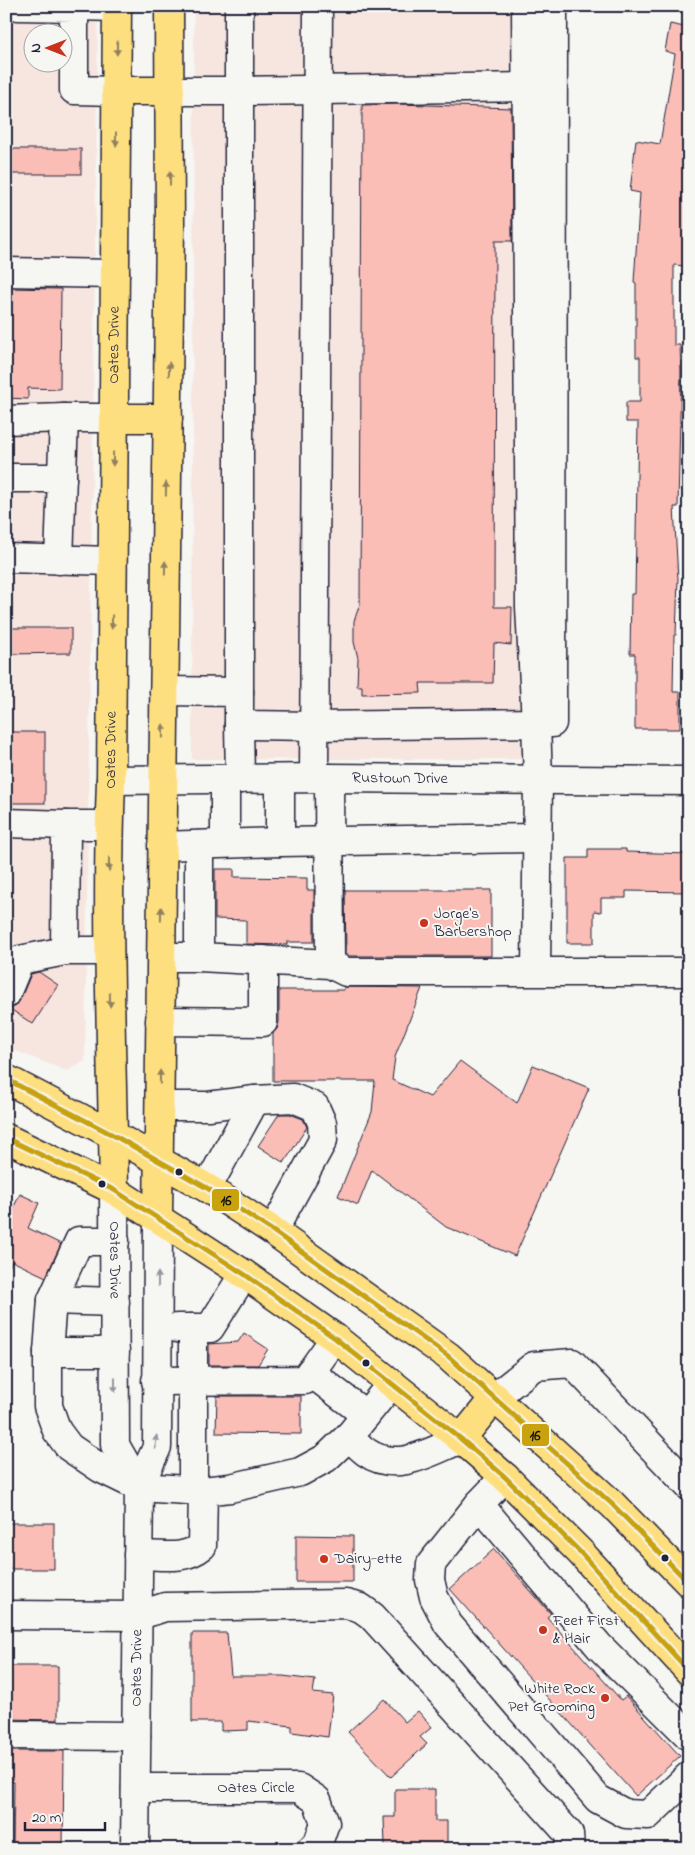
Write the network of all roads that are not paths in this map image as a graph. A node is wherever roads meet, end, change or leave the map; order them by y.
1 (18, 6) edge
2 (169, 6) edge
3 (239, 6) edge
4 (318, 6) edge
5 (526, 6) edge
6 (553, 6) edge
7 (74, 7) edge
8 (117, 7) edge
9 (528, 87) junction
10 (318, 89) junction
11 (116, 90) junction
12 (170, 90) junction
13 (239, 90) junction
14 (6, 272) edge
15 (115, 274) junction
16 (64, 418) junction
17 (114, 418) junction
18 (168, 418) junction
19 (6, 420) edge
20 (6, 478) edge
21 (62, 478) junction
22 (6, 558) edge
23 (59, 560) junction
24 (112, 561) junction
25 (164, 691) junction
26 (239, 692) junction
27 (536, 723) junction
28 (239, 725) junction
29 (314, 726) junction
30 (280, 778) junction
31 (322, 778) junction
32 (232, 779) junction
33 (538, 779) junction
34 (111, 780) junction
35 (162, 780) junction
36 (689, 780) edge
37 (6, 824) edge
38 (66, 825) junction
39 (109, 825) junction
40 (537, 838) junction
41 (280, 842) junction
42 (330, 842) junction
43 (212, 844) junction
44 (162, 846) junction
45 (66, 951) junction
46 (109, 951) junction
47 (161, 957) junction
48 (199, 957) junction
49 (263, 960) junction
50 (330, 964) junction
51 (536, 971) junction
52 (689, 972) edge
53 (6, 994) edge
54 (160, 1021) junction
55 (6, 1079) edge
56 (255, 1100) junction
57 (160, 1106) junction
58 (113, 1135) junction
59 (6, 1138) edge
60 (158, 1161) junction
61 (207, 1188) junction
62 (114, 1190) junction
63 (158, 1218) junction
64 (273, 1231) junction
65 (114, 1241) junction
66 (244, 1274) junction
67 (52, 1300) junction
68 (115, 1302) junction
69 (158, 1328) junction
70 (193, 1328) junction
71 (335, 1338) junction
72 (48, 1352) junction
73 (115, 1352) junction
74 (310, 1372) junction
75 (156, 1381) junction
76 (193, 1381) junction
77 (392, 1383) junction
78 (495, 1397) junction
79 (366, 1415) junction
80 (349, 1436) junction
81 (462, 1439) junction
82 (505, 1477) junction
83 (689, 1486) edge
84 (139, 1487) junction
85 (198, 1490) junction
86 (479, 1504) junction
87 (138, 1554) junction
88 (689, 1583) edge
89 (6, 1615) edge
90 (137, 1616) junction
91 (689, 1672) edge
92 (6, 1735) edge
93 (136, 1736) junction
94 (689, 1736) edge
95 (689, 1776) edge
96 (136, 1788) junction
97 (135, 1849) edge
98 (312, 1849) edge
99 (570, 1849) edge

1 - 7 street
2 - 12 main road, Oates Drive
3 - 13 street
4 - 10 street
5 - 9 street
6 - 27 street
7 - 8 street
7 - 11 street
8 -> 11 main road, Oates Drive
9 - 10 street
9 - 27 street
10 - 13 street
10 - 29 street
11 - 12 main road
11 -> 15 main road, Oates Drive
12 - 13 street
18 -> 12 main road, Oates Drive
13 - 26 street
14 - 15 street
15 - 17 main road, Oates Drive
16 - 17 street
16 - 19 street
16 - 21 street
17 - 18 main road
17 -> 24 main road, Oates Drive
25 -> 18 main road, Oates Drive
20 - 21 street
21 - 23 street
22 - 23 street
23 - 24 street
24 -> 34 main road, Oates Drive
25 - 26 street
35 -> 25 main road, Oates Drive
26 - 28 street
27 - 29 street
27 - 33 street
28 - 29 street
28 - 32 street
29 - 31 street
30 - 31 street, Rustown Drive
30 - 32 street, Rustown Drive
30 - 41 street
31 - 33 street, Rustown Drive
31 - 42 street
32 - 35 street, Rustown Drive
32 - 43 street
33 - 36 street, Rustown Drive
33 - 40 street
34 - 35 street, Rustown Drive
34 - 39 main road, Oates Drive
35 - 44 main road, Oates Drive
37 - 38 street
38 - 39 street
38 - 45 street
39 -> 46 main road, Oates Drive
40 - 42 street
40 - 51 street
41 - 42 street
41 - 43 street
42 - 50 street
43 - 44 street
43 - 48 street
47 -> 44 main road, Oates Drive
45 - 46 street
45 - 53 street
46 -> 58 main road, Oates Drive
47 - 48 street
47 - 54 main road, Oates Drive
48 - 49 street
49 - 50 street
49 - 54 street
50 - 51 street
51 - 52 street
57 -> 54 main road, Oates Drive
55 - 58 main road
56 - 57 street
56 - 61 street
56 - 64 street
57 - 60 main road, Oates Drive
58 - 60 main road
58 - 62 main road, Oates Drive
59 - 62 main road
60 - 61 main road
60 - 63 main road, Oates Drive
61 - 64 main road
62 - 63 main road
62 - 65 street, Oates Drive
63 - 66 main road
69 -> 63 street, Oates Drive
64 - 78 main road
65 - 67 street
65 - 68 street, Oates Drive
66 - 70 street
66 - 71 main road
67 - 68 street
67 - 72 street
68 - 73 street, Oates Drive
69 - 70 street
69 - 75 street, Oates Drive
70 - 76 street
71 - 74 street
71 - 77 main road
72 - 73 street
72 - 84 street
73 -> 84 street, Oates Drive
74 - 76 street
74 - 79 street
75 - 76 street
84 -> 75 street, Oates Drive
76 - 85 street
77 - 79 street
77 - 81 main road
78 - 81 main road
78 - 83 street
78 - 88 main road
79 - 80 street
80 - 81 street
80 - 85 street
81 - 82 main road
82 - 86 street
82 - 91 main road
84 - 85 street
84 - 87 street, Oates Drive
85 - 87 street
86 - 94 street
86 - 95 street
87 - 90 street, Oates Drive
89 - 90 street
90 - 93 street, Oates Drive
90 - 99 street
92 - 93 street
93 - 96 street, Oates Drive
96 - 97 street, Oates Drive
96 - 98 street, Oates Circle

